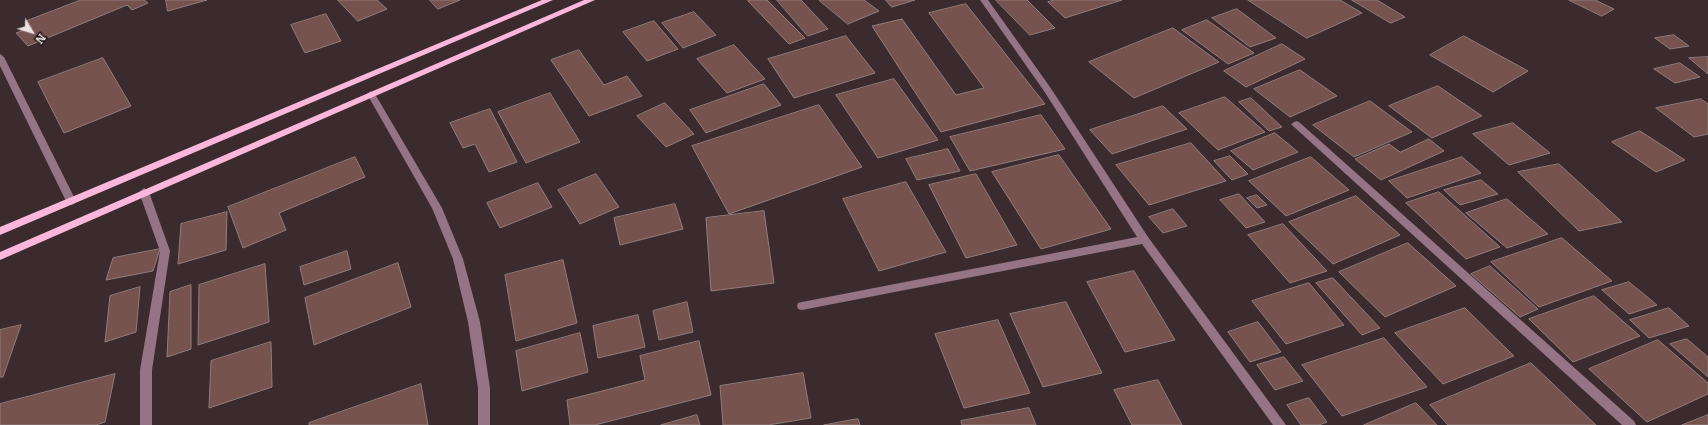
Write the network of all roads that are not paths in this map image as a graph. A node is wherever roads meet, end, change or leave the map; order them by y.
1 (549, 0) edge
2 (591, 0) edge
3 (984, 0) edge
4 (0, 58) edge
5 (371, 94) junction
6 (1296, 124) dead end
7 (144, 192) junction
8 (71, 201) junction
9 (0, 231) edge
10 (1144, 240) junction
11 (0, 256) edge
12 (802, 306) dead end
13 (146, 425) edge
14 (484, 425) edge
15 (1280, 425) edge
16 (1630, 425) edge

1 - 8 main road
2 - 5 main road
3 - 10 street
4 - 8 street
5 - 7 main road
5 - 14 street
6 - 16 street
7 - 11 main road
7 - 13 street
8 - 9 main road
10 - 12 street
10 - 15 street

